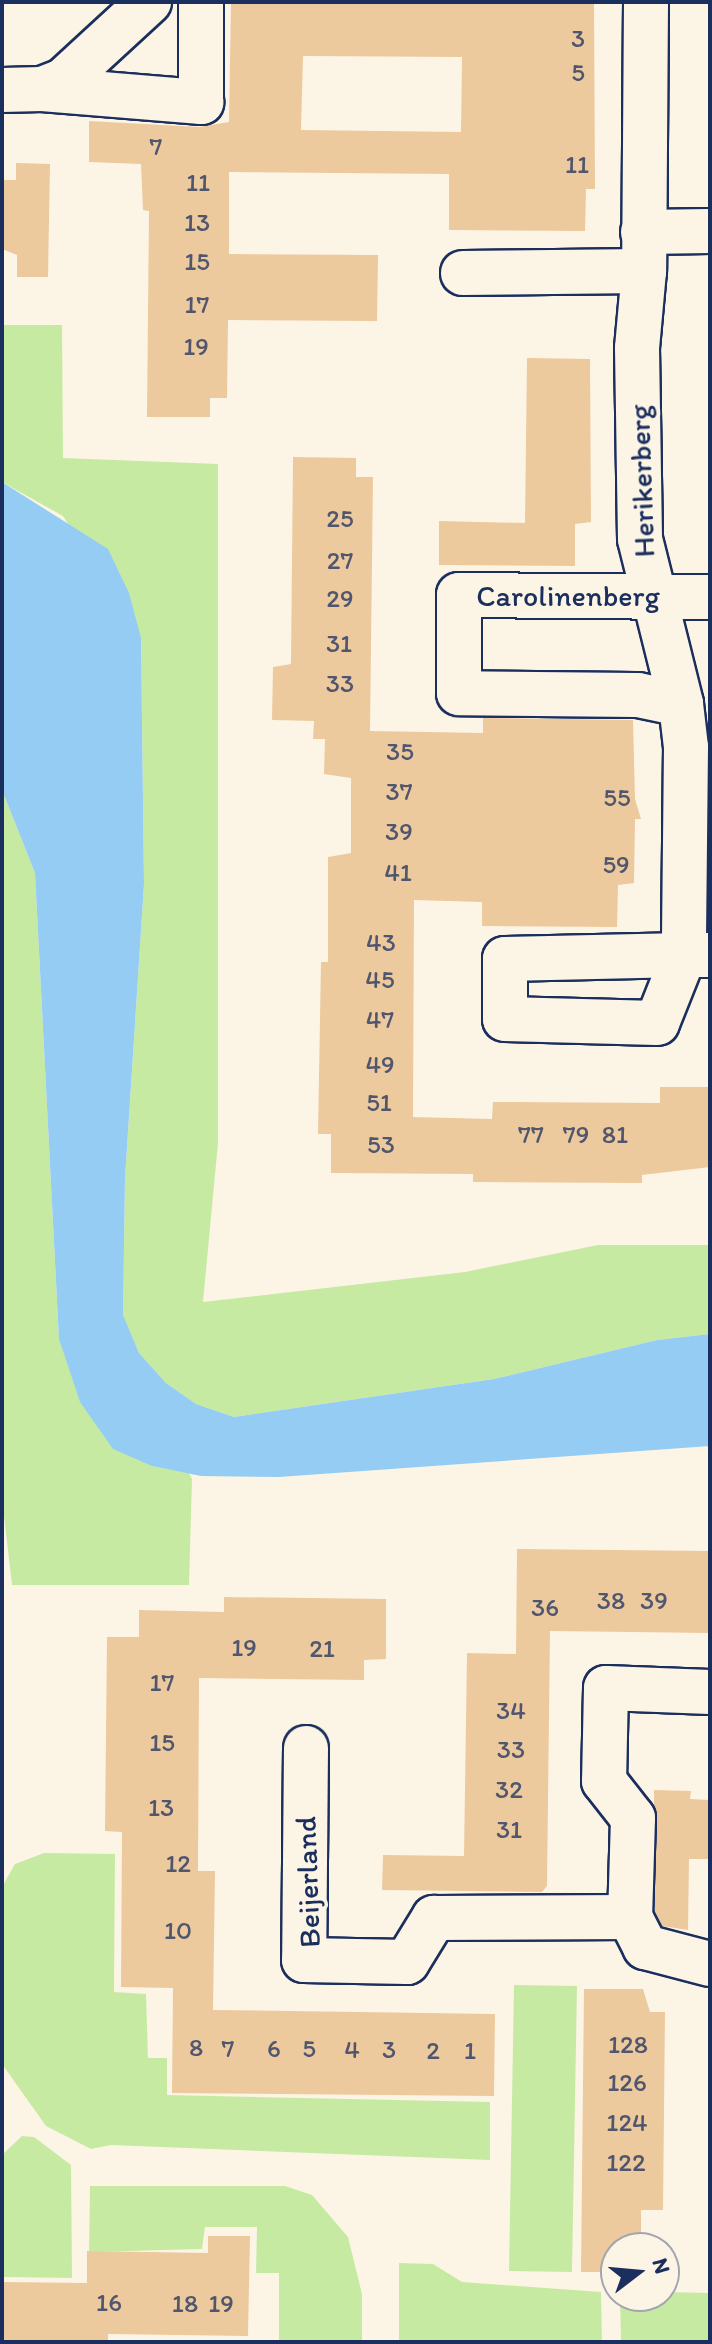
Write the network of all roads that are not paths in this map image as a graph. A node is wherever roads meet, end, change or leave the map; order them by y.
1 (149, 2) edge
2 (201, 2) edge
3 (646, 2) edge
4 (22, 89) edge
5 (710, 231) edge
6 (644, 251) junction
7 (463, 273) dead end
8 (650, 597) junction
9 (710, 597) edge
10 (681, 704) junction
11 (697, 955) edge
12 (710, 1692) edge
13 (306, 1748) dead end
14 (630, 1917) junction
15 (710, 1964) edge

1 - 4 street
2 - 4 street
3 - 6 street, Herikerberg
5 - 6 street
6 - 7 street
6 - 8 street, Herikerberg
8 - 9 street, Carolinenberg
8 - 10 street, Herikerberg
8 - 10 street, Carolinenberg
10 - 11 street, Herikerberg
12 - 14 street
13 - 14 street, Beijerland
14 - 15 street

